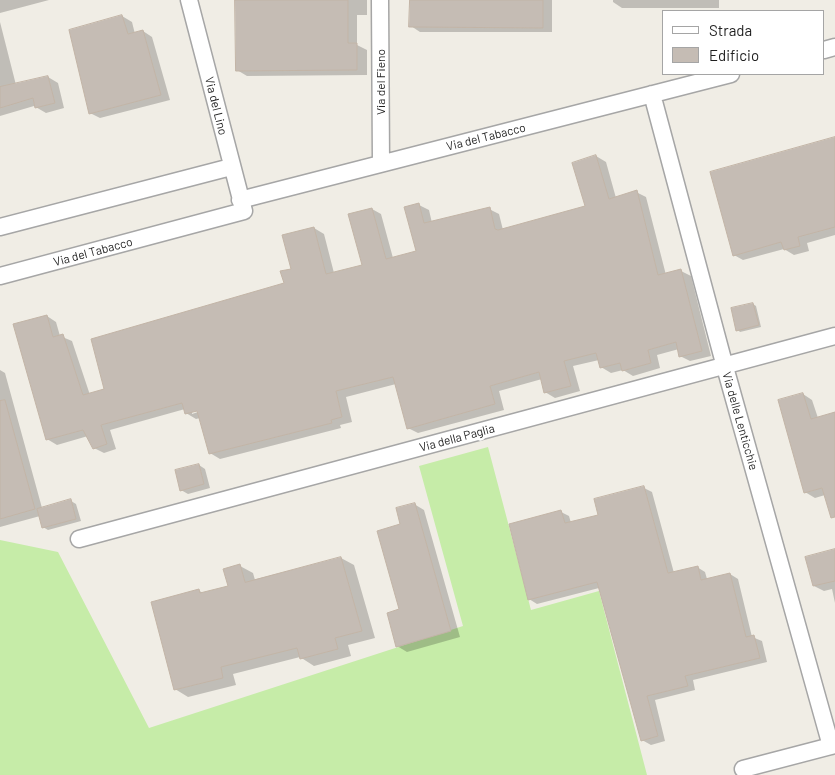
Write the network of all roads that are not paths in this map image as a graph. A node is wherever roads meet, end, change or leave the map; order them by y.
1 (189, 0) edge
2 (380, 0) edge
3 (727, 75) edge
4 (652, 94) junction
5 (382, 163) junction
6 (231, 167) junction
7 (242, 205) junction
8 (0, 227) edge
9 (0, 276) edge
10 (835, 336) edge
11 (725, 367) junction
12 (79, 539) dead end
13 (833, 746) edge
14 (743, 769) dead end

1 - 6 street, Via del Lino
2 - 5 street, Via del Fieno
3 - 4 street, Via del Tabacco
4 - 5 street, Via del Tabacco
4 - 11 street, Via delle Lenticchie
5 - 7 street, Via del Tabacco
6 - 7 street, Via del Lino
6 - 8 street
7 - 9 street, Via del Tabacco
10 - 11 street, Via della Paglia
11 - 12 street, Via della Paglia
11 - 13 street, Via delle Lenticchie
13 - 14 street

